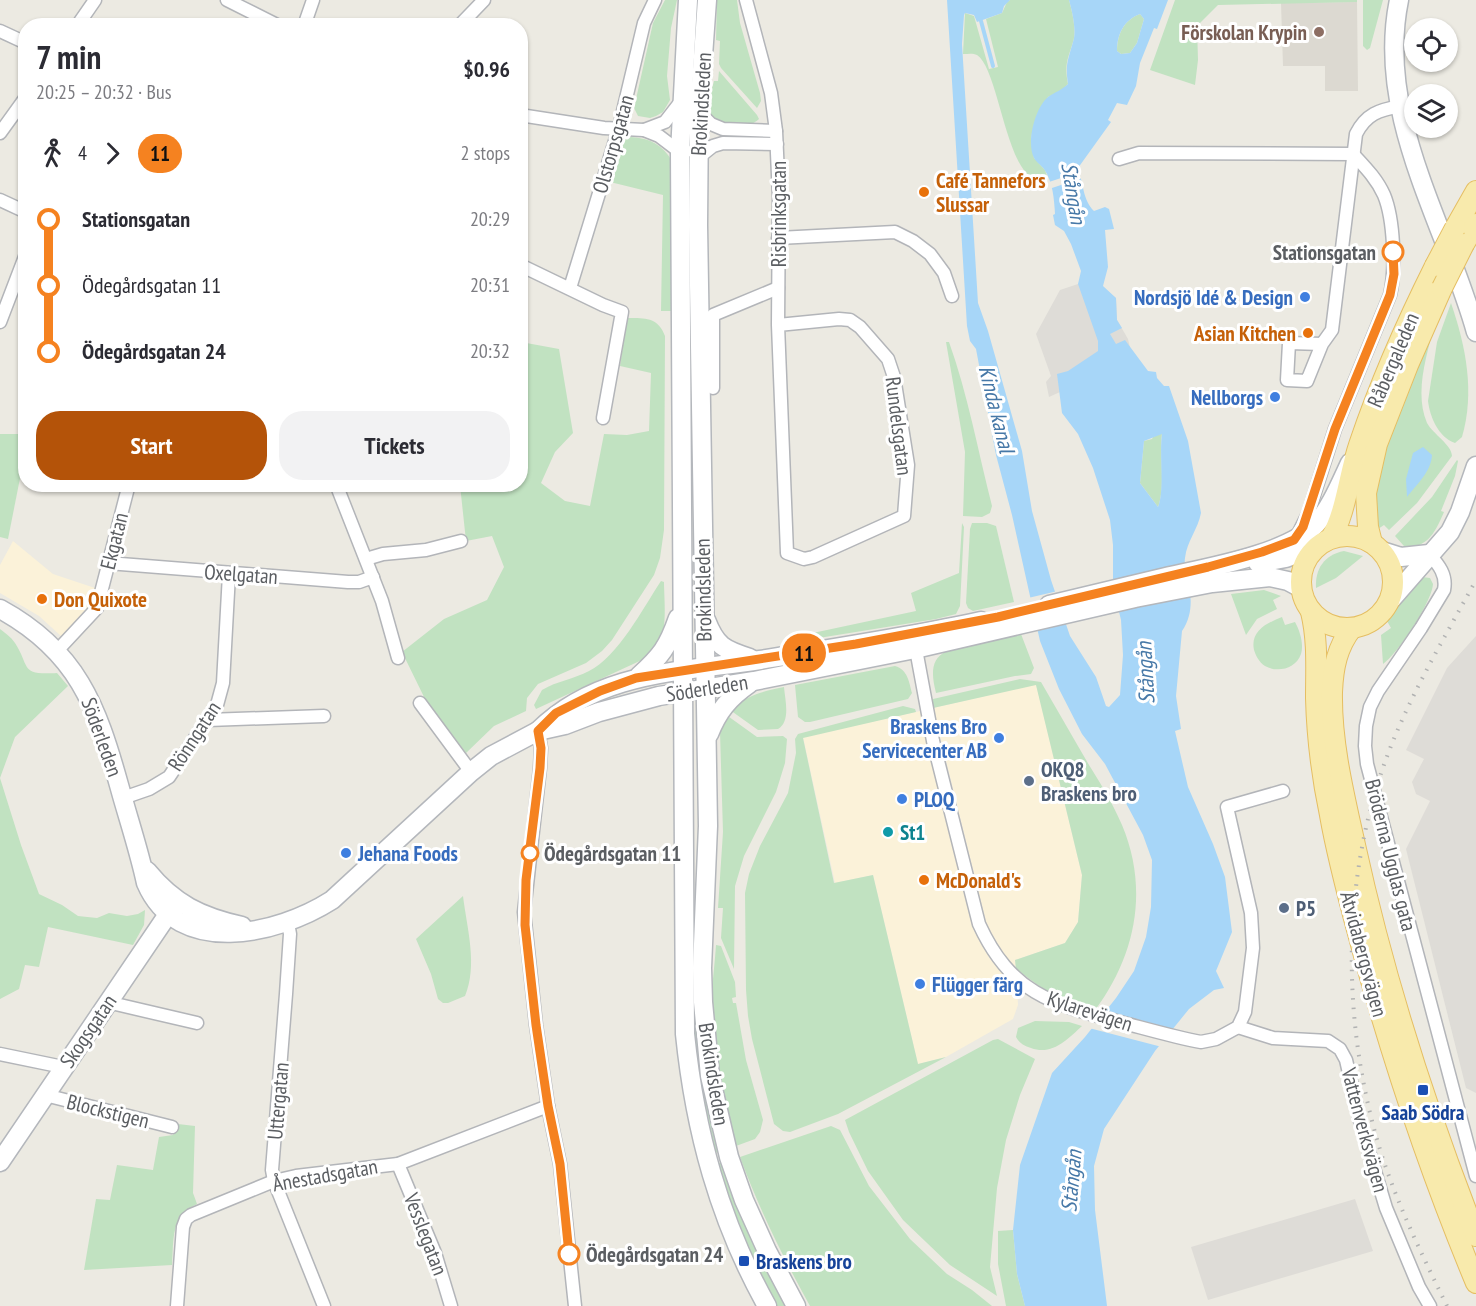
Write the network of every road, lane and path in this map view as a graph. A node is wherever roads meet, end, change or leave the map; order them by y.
1 (95, 0) edge
2 (227, 0) edge
3 (313, 0) edge
4 (484, 0) edge
5 (655, 0) edge
6 (688, 0) edge
7 (707, 0) edge
8 (746, 0) edge
9 (1399, 0) edge
10 (83, 18) edge
11 (263, 18) edge
12 (307, 18) edge
13 (467, 18) edge
14 (0, 31) edge
15 (18, 39) edge
16 (682, 100) junction
17 (1400, 106) junction
18 (18, 108) edge
19 (699, 112) junction
20 (528, 117) edge
21 (619, 128) junction
22 (644, 130) junction
23 (776, 131) junction
24 (0, 133) edge
25 (777, 144) junction
26 (680, 152) junction
27 (1353, 154) junction
28 (698, 158) junction
29 (1119, 159) dead end
30 (1476, 191) edge
31 (0, 200) edge
32 (18, 208) edge
33 (1476, 224) edge
34 (1460, 236) junction
35 (778, 238) junction
36 (528, 269) edge
37 (18, 275) edge
38 (570, 288) junction
39 (778, 288) junction
40 (952, 296) dead end
41 (0, 322) edge
42 (778, 325) junction
43 (1476, 332) edge
44 (1322, 344) dead end
45 (713, 388) dead end
46 (603, 418) dead end
47 (1358, 447) junction
48 (1476, 466) edge
49 (127, 492) edge
50 (339, 492) edge
51 (1294, 540) junction
52 (461, 541) dead end
53 (1324, 542) junction
54 (1377, 547) junction
55 (1429, 554) junction
56 (366, 559) junction
57 (108, 563) junction
58 (229, 574) junction
59 (1210, 575) junction
60 (373, 577) junction
61 (1301, 588) junction
62 (1389, 602) junction
63 (682, 608) junction
64 (0, 609) edge
65 (1311, 612) junction
66 (705, 617) junction
67 (1352, 628) junction
68 (914, 642) junction
69 (56, 652) junction
70 (398, 658) dead end
71 (758, 660) junction
72 (705, 667) junction
73 (683, 670) junction
74 (636, 678) junction
75 (754, 681) junction
76 (706, 689) junction
77 (684, 692) junction
78 (420, 703) dead end
79 (324, 716) dead end
80 (208, 720) junction
81 (538, 731) junction
82 (708, 738) junction
83 (471, 772) junction
84 (1283, 791) dead end
85 (123, 798) junction
86 (172, 908) junction
87 (288, 923) junction
88 (107, 1002) junction
89 (197, 1023) dead end
90 (1238, 1027) junction
91 (0, 1053) edge
92 (63, 1067) junction
93 (45, 1095) junction
94 (548, 1106) junction
95 (172, 1127) dead end
96 (0, 1162) edge
97 (398, 1164) junction
98 (1476, 1176) edge
99 (274, 1181) junction
100 (1476, 1236) edge
101 (1476, 1283) edge
102 (177, 1306) edge
103 (324, 1306) edge
104 (451, 1306) edge
105 (574, 1306) edge
106 (767, 1306) edge
107 (796, 1306) edge
108 (1430, 1306) edge

1 - 10 street
2 - 11 street
3 - 12 street
4 - 13 street
5 - 21 street, Olstorpsgatan
6 - 16 main road, Brokindsleden
7 - 19 main road, Brokindsleden
8 - 23 street, Risbrinksgatan
9 - 17 main road
14 - 15 street
16 - 22 street
16 - 26 main road, Brokindsleden
17 - 27 street
17 - 43 main road
18 - 24 street
19 - 23 street
19 - 28 main road, Brokindsleden
20 - 21 street
21 - 22 street
21 - 38 street, Olstorpsgatan
22 - 26 street
23 - 25 street, Risbrinksgatan
25 - 28 street
25 - 35 street, Risbrinksgatan
26 - 63 main road, Brokindsleden
27 - 29 street
27 - 44 street
27 - 51 street
28 - 66 main road, Brokindsleden
30 - 34 main road, Råbergaleden
31 - 32 street
33 - 34 main road, Råbergaleden
34 - 47 main road, Råbergaleden, bridge
34 - 54 main road, Råbergaleden, bridge
35 - 39 street, Risbrinksgatan
35 - 40 street
36 - 38 street
37 - 41 street
38 - 46 street
39 - 42 street, Rundelsgatan
39 - 45 street, Risbrinksgatan
42 - 42 street, Rundelsgatan
47 - 51 main road, Söderleden
47 - 53 main road, Råbergaleden
48 - 55 main road
49 - 57 street, Ekgatan
50 - 56 street
51 - 59 main road, Söderleden
52 - 56 street
53 - 54 main road
53 - 59 main road, Söderleden
53 - 61 main road
54 - 55 main road
54 - 62 main road
55 - 62 main road
55 - 98 street, Bröderna Ugglas gata
56 - 60 street
57 - 58 street, Oxelgatan
57 - 69 street, Ekgatan
58 - 60 street, Oxelgatan
58 - 80 street, Rönngatan
59 - 61 main road, Söderleden
59 - 68 main road, Söderleden
60 - 70 street
61 - 65 main road
62 - 67 main road
63 - 73 main road, Brokindsleden
63 - 74 main road
64 - 69 main road, Söderleden
65 - 67 main road
65 - 101 main road, Åtvidabergsvägen
66 - 71 main road
66 - 72 main road, Brokindsleden
67 - 100 main road, Åtvidabergsvägen
68 - 71 main road, Söderleden
68 - 75 main road, Söderleden
68 - 90 street, Kylarevägen
69 - 85 main road, Söderleden
71 - 72 main road, Söderleden
72 - 73 main road, Söderleden
72 - 76 main road, Brokindsleden
73 - 74 main road, Söderleden
73 - 77 main road, Brokindsleden
74 - 81 main road, Söderleden
75 - 76 main road, Söderleden
75 - 82 main road
76 - 77 main road, Söderleden
76 - 82 main road, Brokindsleden
77 - 81 main road, Söderleden
77 - 106 main road, Brokindsleden
78 - 83 street
79 - 80 street
80 - 85 street, Rönngatan
81 - 83 main road, Söderleden
81 - 94 street
82 - 107 main road, Brokindsleden
83 - 87 main road, Söderleden
84 - 90 street
85 - 86 main road, Söderleden
86 - 87 main road, Söderleden
86 - 88 main road, Skogsgatan
87 - 99 street, Uttergatan
88 - 89 street
88 - 92 main road, Skogsgatan
90 - 108 street, Vattenverksvägen
91 - 92 street
92 - 93 main road, Skogsgatan
93 - 95 street, Blockstigen
93 - 96 main road, Skogsgatan
94 - 97 street, Ånestadsgatan
94 - 105 street
97 - 99 street, Ånestadsgatan
97 - 104 street, Vesslegatan
99 - 102 street, Ånestadsgatan
99 - 103 street, Uttergatan

